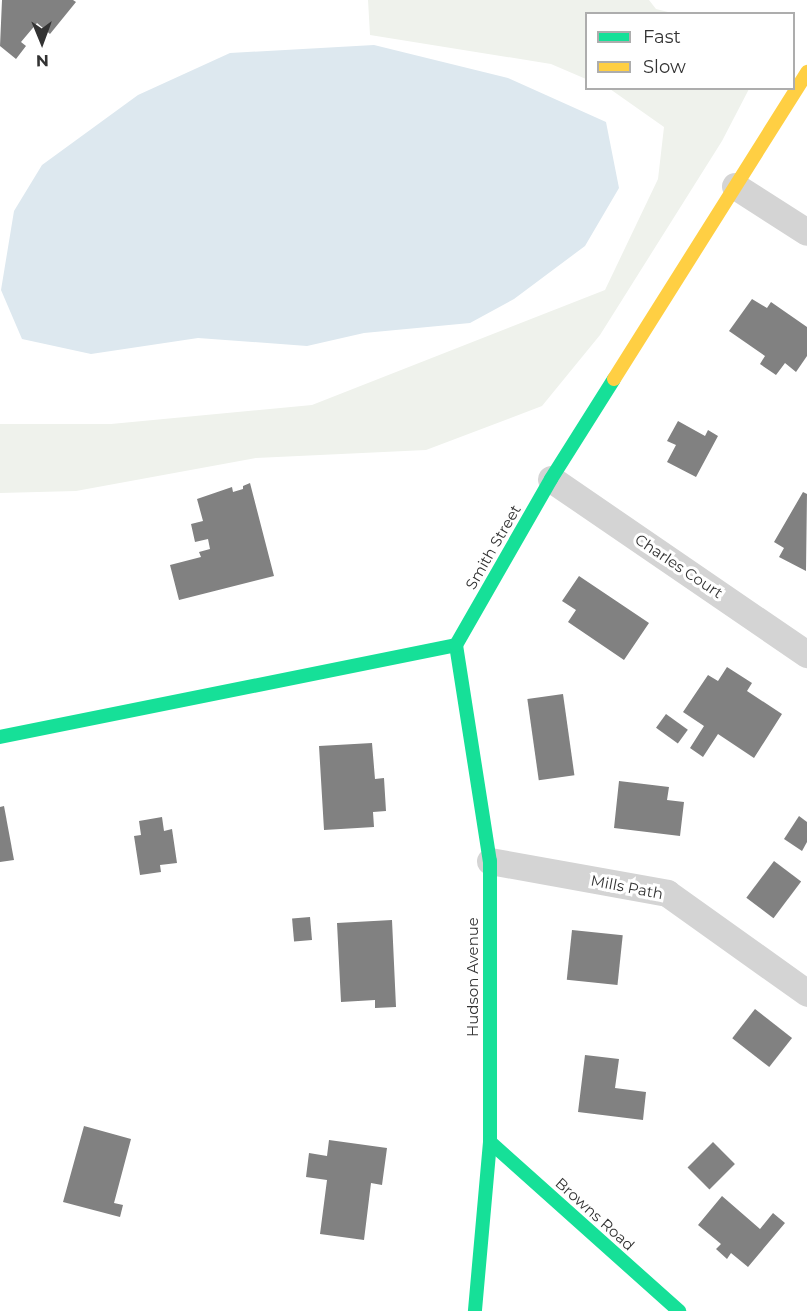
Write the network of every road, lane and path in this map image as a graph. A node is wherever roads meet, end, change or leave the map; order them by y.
1 (807, 72) edge
2 (735, 186) junction
3 (807, 232) edge
4 (551, 479) junction
5 (456, 645) junction
6 (807, 654) edge
7 (0, 737) edge
8 (490, 861) junction
9 (807, 993) edge
10 (490, 1142) junction
11 (475, 1311) edge
12 (679, 1311) edge

1 - 2 street, Smith Street
2 - 3 street
2 - 4 street, Smith Street
4 - 5 street, Smith Street
4 - 6 street, Charles Court
5 - 7 street
5 - 8 street, Hudson Avenue
8 - 9 street, Mills Path
8 - 10 street, Hudson Avenue
10 - 11 street, Hudson Avenue
10 - 12 street, Browns Road

